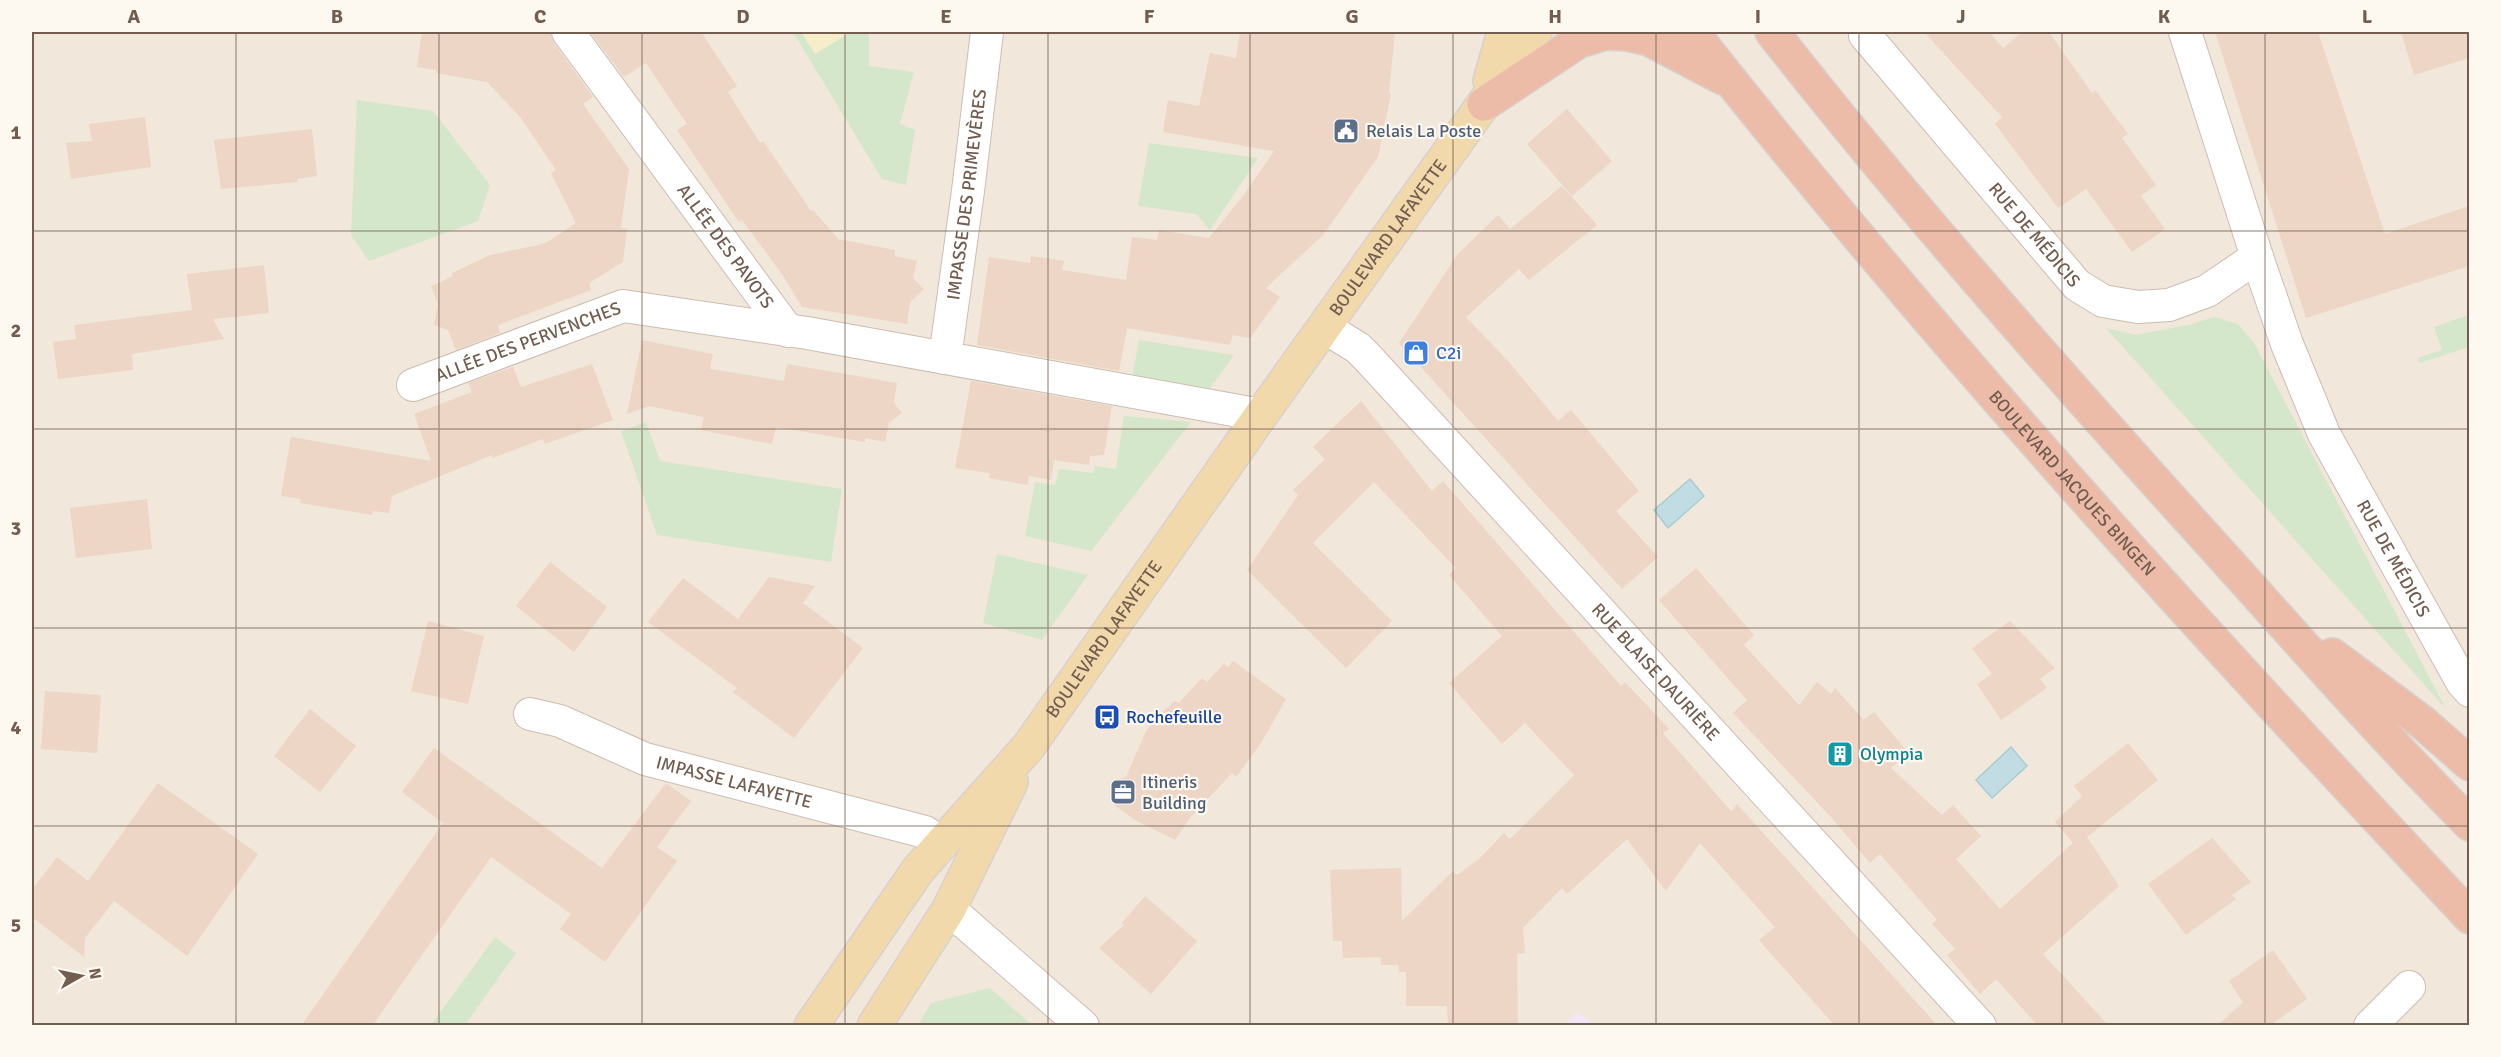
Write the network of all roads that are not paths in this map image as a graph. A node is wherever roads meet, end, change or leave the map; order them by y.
1 (568, 32) edge
2 (987, 32) edge
3 (1504, 32) edge
4 (1535, 32) edge
5 (1692, 32) edge
6 (1772, 32) edge
7 (1784, 32) edge
8 (2185, 32) edge
9 (1865, 35) dead end
10 (1798, 65) junction
11 (1733, 83) junction
12 (1484, 104) junction
13 (2257, 257) junction
14 (1324, 327) junction
15 (788, 331) junction
16 (945, 358) junction
17 (412, 385) dead end
18 (1261, 415) junction
19 (2270, 609) junction
20 (2469, 691) edge
21 (530, 714) dead end
22 (1029, 746) junction
23 (2469, 764) edge
24 (2469, 824) edge
25 (942, 844) junction
26 (949, 909) junction
27 (2469, 917) edge
28 (2409, 987) dead end
29 (810, 1026) edge
30 (874, 1026) edge
31 (1083, 1026) edge
32 (1980, 1026) edge
33 (2370, 1026) edge

1 - 15 street, ALLÉE DES PAVOTS
2 - 16 street, IMPASSE DES PRIMEVÈRES
3 - 12 main road
4 - 12 main road, BOULEVARD LAFAYETTE
5 - 11 highway, BOULEVARD JACQUES BINGEN
6 - 10 highway
7 - 10 highway
8 - 13 street, RUE DE MÉDICIS
9 - 13 street, RUE DE MÉDICIS
10 - 19 highway
11 - 12 highway
11 - 27 highway, BOULEVARD JACQUES BINGEN
12 - 14 main road, BOULEVARD LAFAYETTE
13 - 20 street, RUE DE MÉDICIS
14 - 18 main road, BOULEVARD LAFAYETTE
14 - 32 street, RUE BLAISE DAURIÈRE
15 - 16 street
15 - 17 street, ALLÉE DES PERVENCHES
16 - 18 street
18 - 22 main road, BOULEVARD LAFAYETTE
19 - 23 highway
19 - 24 highway
21 - 25 street, IMPASSE LAFAYETTE
22 - 25 main road, BOULEVARD LAFAYETTE
22 - 26 main road, BOULEVARD LAFAYETTE
25 - 29 main road, BOULEVARD LAFAYETTE
26 - 30 main road, BOULEVARD LAFAYETTE
26 - 31 street
28 - 33 street

